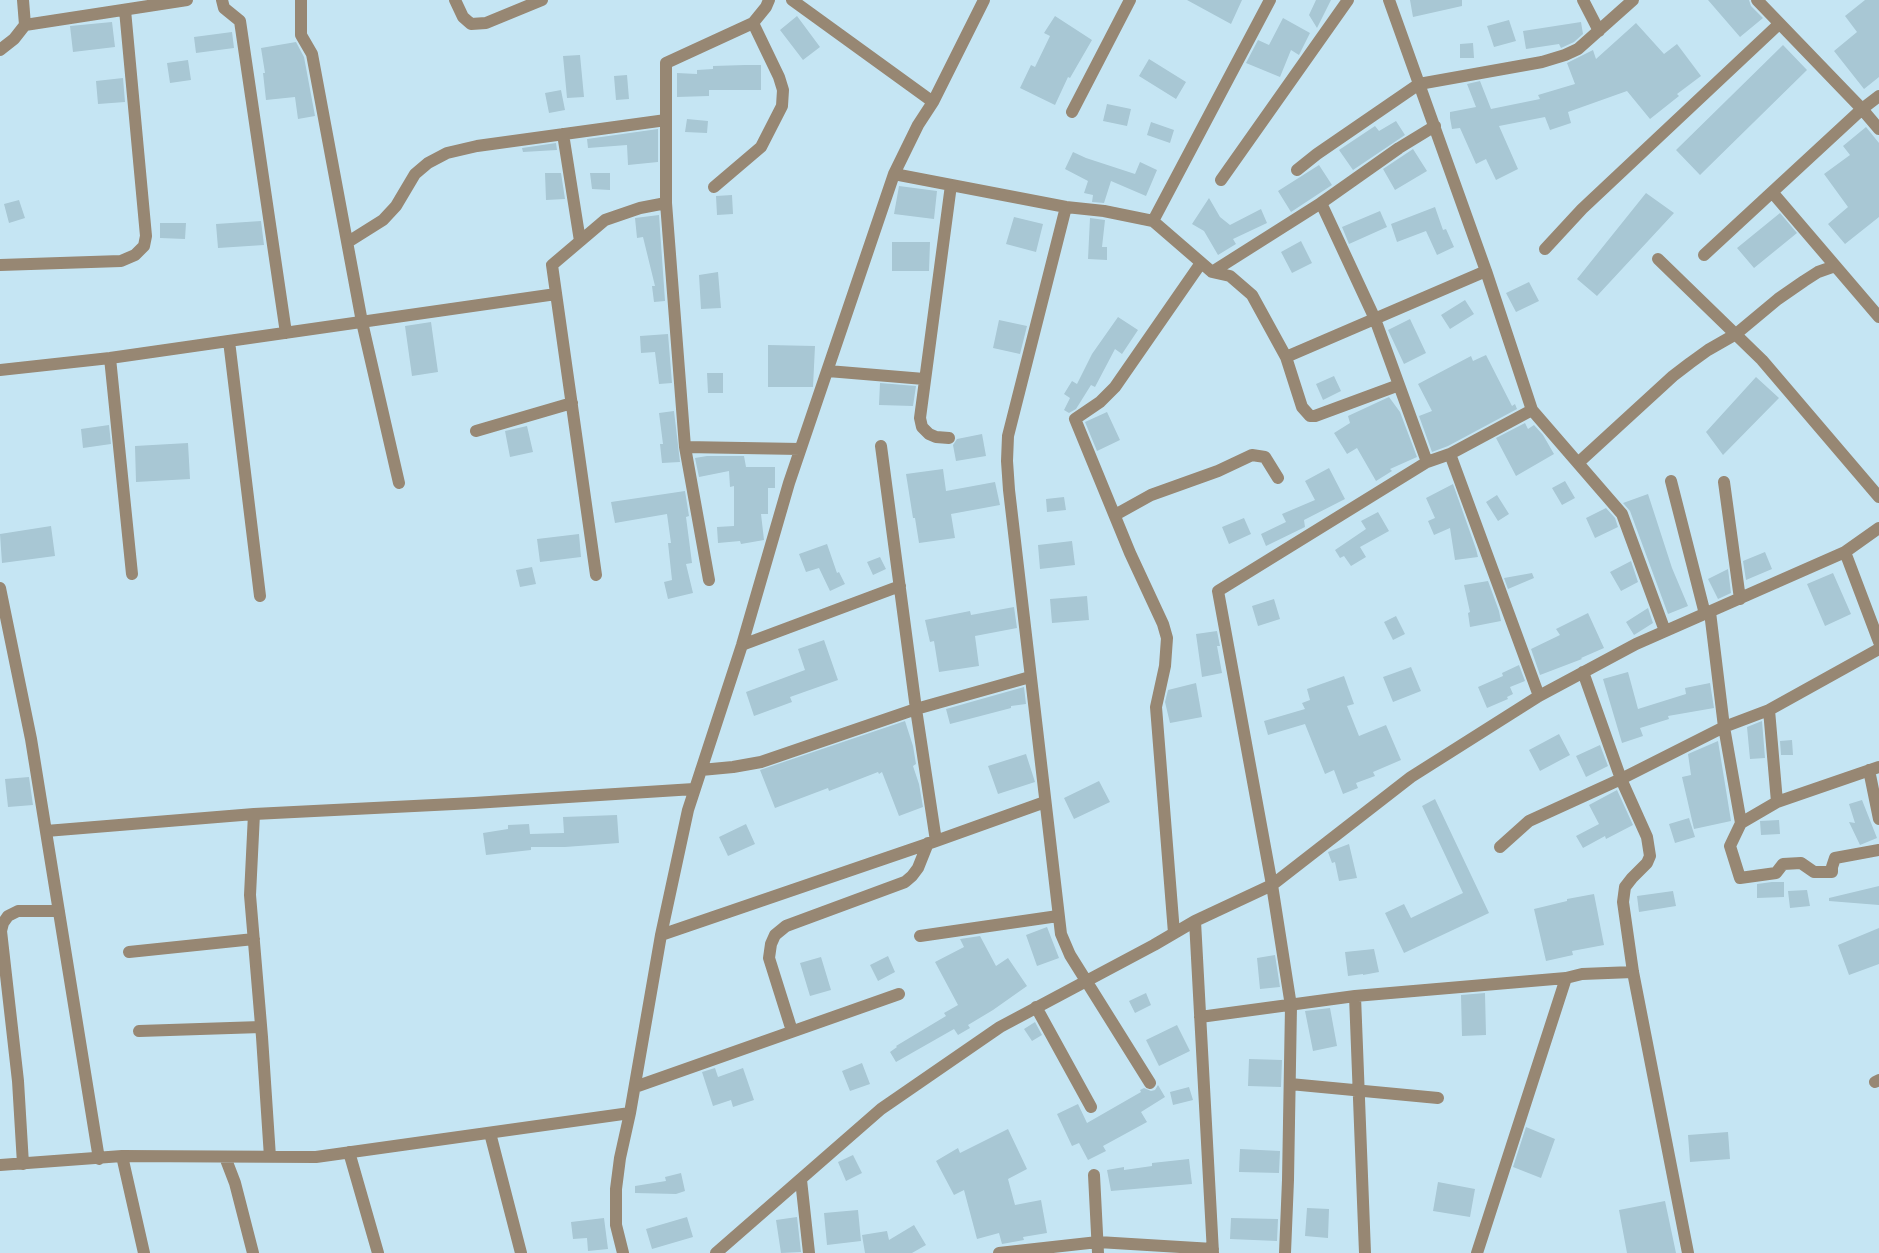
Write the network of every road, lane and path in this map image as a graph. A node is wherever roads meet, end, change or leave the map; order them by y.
1 (22, 0) edge
2 (187, 0) edge
3 (222, 0) edge
4 (301, 0) edge
5 (455, 0) edge
6 (542, 0) edge
7 (769, 0) edge
8 (792, 0) edge
9 (984, 0) edge
10 (1130, 0) edge
11 (1270, 0) edge
12 (1348, 0) edge
13 (1389, 0) edge
14 (1583, 0) edge
15 (1633, 0) edge
16 (1757, 0) edge
17 (513, 6) edge
18 (125, 10) junction
19 (753, 24) junction
20 (1779, 24) junction
21 (25, 25) junction
22 (1599, 31) junction
23 (0, 50) edge
24 (1419, 84) junction
25 (1879, 96) edge
26 (933, 102) junction
27 (1862, 109) junction
28 (1072, 112) dead end
29 (666, 120) junction
30 (1435, 126) junction
31 (1879, 129) edge
32 (563, 134) junction
33 (1297, 170) dead end
34 (894, 174) junction
35 (1221, 180) dead end
36 (951, 185) junction
37 (714, 187) dead end
38 (1772, 192) junction
39 (666, 203) junction
40 (1321, 203) junction
41 (1066, 207) junction
42 (1153, 221) junction
43 (348, 242) junction
44 (580, 242) junction
45 (1545, 249) dead end
46 (1704, 255) dead end
47 (1658, 259) dead end
48 (1201, 263) junction
49 (0, 265) edge
50 (1835, 266) junction
51 (1486, 270) junction
52 (1212, 272) junction
53 (556, 294) junction
54 (1879, 317) edge
55 (1375, 319) junction
56 (362, 322) junction
57 (286, 333) junction
58 (1736, 334) junction
59 (229, 341) junction
60 (1286, 357) junction
61 (110, 358) junction
62 (0, 370) edge
63 (828, 371) junction
64 (924, 379) junction
65 (1399, 385) junction
66 (572, 403) junction
67 (1532, 410) junction
68 (476, 431) dead end
69 (948, 438) dead end
70 (881, 446) dead end
71 (685, 447) junction
72 (800, 449) junction
73 (1450, 454) junction
74 (1427, 462) junction
75 (1578, 463) junction
76 (1278, 478) dead end
77 (1671, 482) dead end
78 (1724, 482) dead end
79 (399, 483) dead end
80 (1879, 497) edge
81 (1115, 515) junction
82 (1879, 528) edge
83 (1845, 552) junction
84 (132, 574) dead end
85 (596, 575) dead end
86 (709, 580) dead end
87 (900, 586) junction
88 (0, 588) edge
89 (260, 596) dead end
90 (1740, 598) junction
91 (1707, 613) junction
92 (1665, 631) junction
93 (1879, 642) edge
94 (742, 645) junction
95 (1879, 649) edge
96 (1583, 672) junction
97 (1030, 677) junction
98 (1539, 696) junction
99 (916, 709) junction
100 (1769, 710) junction
101 (1724, 727) junction
102 (1874, 768) edge
103 (701, 770) junction
104 (1621, 779) junction
105 (694, 789) junction
106 (1045, 802) junction
107 (1777, 802) junction
108 (254, 814) junction
109 (1879, 819) edge
110 (1741, 823) junction
111 (46, 831) junction
112 (932, 842) junction
113 (1500, 846) dead end
114 (1879, 850) edge
115 (1272, 885) junction
116 (59, 911) junction
117 (1058, 916) junction
118 (1195, 921) junction
119 (1174, 933) junction
120 (661, 935) junction
121 (920, 936) dead end
122 (254, 939) junction
123 (129, 952) dead end
124 (1633, 972) junction
125 (1566, 978) junction
126 (1085, 980) junction
127 (899, 994) dead end
128 (1355, 996) junction
129 (1291, 1006) junction
130 (1036, 1008) junction
131 (1200, 1017) junction
132 (261, 1027) junction
133 (139, 1031) dead end
134 (792, 1032) junction
135 (1150, 1083) dead end
136 (1290, 1084) junction
137 (634, 1087) junction
138 (1359, 1090) junction
139 (1438, 1098) dead end
140 (1091, 1107) dead end
141 (630, 1113) junction
142 (490, 1132) junction
143 (349, 1152) junction
144 (122, 1156) junction
145 (225, 1157) junction
146 (270, 1157) junction
147 (99, 1159) junction
148 (23, 1164) junction
149 (0, 1165) edge
150 (1094, 1175) dead end
151 (801, 1180) junction
152 (1098, 1247) edge
153 (1213, 1251) edge
154 (144, 1253) edge
155 (252, 1253) edge
156 (378, 1253) edge
157 (521, 1253) edge
158 (623, 1253) edge
159 (716, 1253) edge
160 (809, 1253) edge
161 (998, 1253) edge
162 (1284, 1253) edge
163 (1365, 1253) edge
164 (1477, 1253) edge
165 (1688, 1253) edge

1 - 21 street
2 - 18 street
3 - 57 street
4 - 43 street
5 - 17 street
6 - 17 street
7 - 19 street
8 - 26 street
9 - 26 street
10 - 28 street
11 - 42 street
12 - 35 street
13 - 24 street
14 - 22 street
15 - 22 street
16 - 20 street
18 - 21 street
18 - 49 street
19 - 29 street
19 - 37 street
20 - 27 street
20 - 45 street
21 - 23 street
22 - 24 street
24 - 30 street
24 - 33 street
25 - 27 street
26 - 34 street
27 - 31 street
27 - 38 street
29 - 32 street
29 - 39 street
30 - 40 street
30 - 51 street
32 - 43 street
32 - 44 street
34 - 36 street
34 - 63 street
36 - 41 street
36 - 64 street
38 - 46 street
38 - 50 street
39 - 44 street
39 - 71 street
40 - 52 street
40 - 55 street
41 - 42 street
41 - 97 street
42 - 48 street
43 - 56 street
44 - 53 street
47 - 58 street
48 - 52 street
48 - 81 street
50 - 54 street
50 - 58 street
51 - 55 street
51 - 67 street
52 - 60 street
53 - 56 street
53 - 66 street
55 - 60 street
55 - 65 street
56 - 57 street
56 - 79 street
57 - 59 street
58 - 75 street
58 - 80 street
59 - 61 street
59 - 89 street
60 - 65 street
61 - 62 street
61 - 84 street
63 - 64 street
63 - 72 street
64 - 69 street
65 - 74 street
66 - 68 street
66 - 85 street
67 - 73 street
67 - 75 street
70 - 87 street
71 - 72 street
71 - 86 street
72 - 94 street
73 - 74 street
73 - 98 street
74 - 115 street
75 - 92 street
76 - 81 street
77 - 91 street
78 - 90 street
81 - 119 street
82 - 83 street
83 - 90 street
83 - 93 street
87 - 94 street
87 - 99 street
88 - 111 street
90 - 91 street
91 - 92 street
91 - 101 street
92 - 96 street
94 - 103 street
95 - 100 street
96 - 98 street
96 - 104 street
97 - 99 street
97 - 106 street
98 - 115 street
99 - 103 street
99 - 112 street
100 - 101 street
100 - 107 street
101 - 104 street
101 - 110 street
102 - 107 street
102 - 109 street
103 - 105 street
104 - 113 street
104 - 124 street
105 - 108 street
105 - 120 street
106 - 112 street
106 - 117 street
107 - 110 street
108 - 111 street
108 - 122 street
110 - 114 street
111 - 116 street
112 - 120 street
112 - 134 street
115 - 118 street
115 - 129 street
116 - 147 street
116 - 148 street
117 - 121 street
117 - 126 street
118 - 119 street
118 - 131 street
119 - 126 street
120 - 137 street
122 - 123 street
122 - 132 street
124 - 125 street
124 - 165 street
125 - 128 street
125 - 164 street
126 - 130 street
126 - 135 street
127 - 134 street
128 - 129 street
128 - 138 street
129 - 131 street
129 - 136 street
130 - 140 street
130 - 151 street
131 - 153 street
132 - 133 street
132 - 146 street
134 - 137 street
136 - 138 street
136 - 162 street
137 - 141 street
138 - 139 street
138 - 163 street
141 - 142 street
141 - 158 street
142 - 143 street
142 - 157 street
143 - 146 street
143 - 156 street
144 - 145 street
144 - 147 street
144 - 154 street
145 - 146 street
145 - 155 street
147 - 148 street
148 - 149 street
150 - 152 street
151 - 159 street
151 - 160 street
152 - 153 street
152 - 161 street

